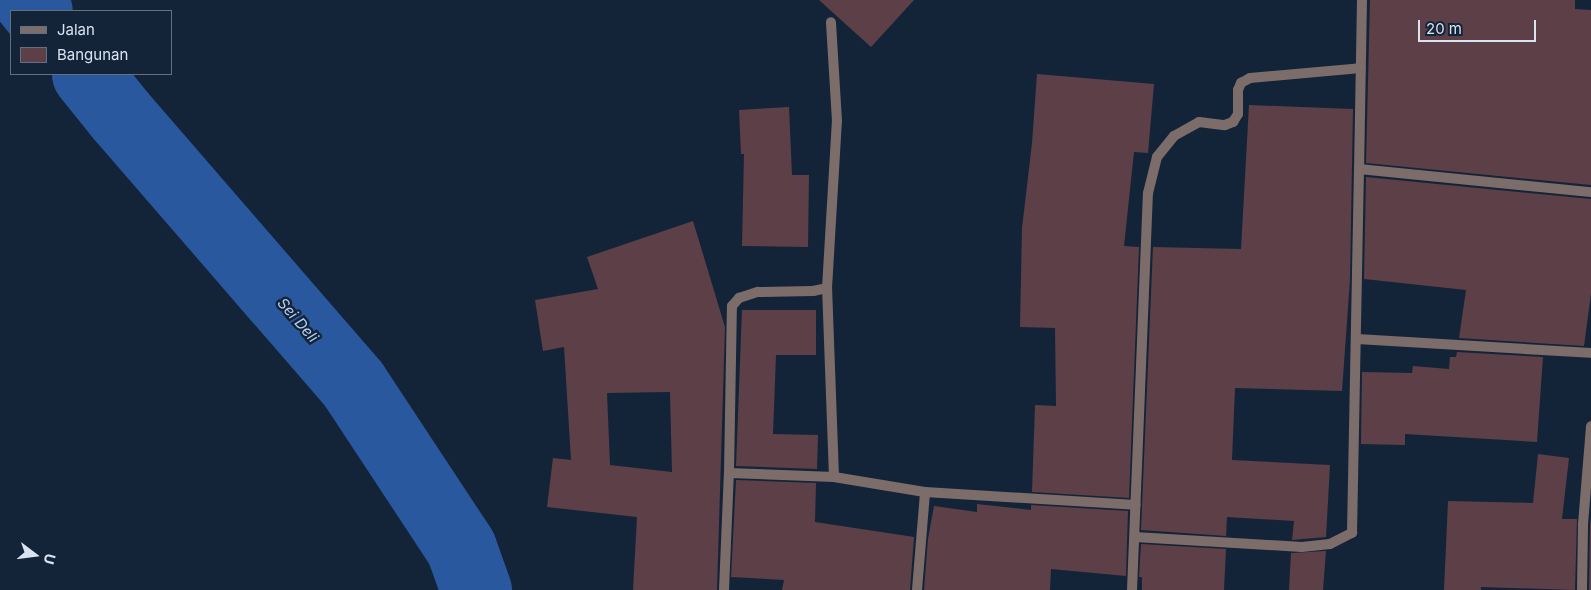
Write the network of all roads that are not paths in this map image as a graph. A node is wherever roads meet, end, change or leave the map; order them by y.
1 (1362, 0) edge
2 (831, 22) dead end
3 (1361, 68) junction
4 (1359, 169) junction
5 (1591, 192) edge
6 (827, 288) junction
7 (1358, 339) junction
8 (1591, 353) edge
9 (1591, 426) edge
10 (730, 473) junction
11 (834, 477) junction
12 (926, 492) junction
13 (1136, 505) junction
14 (1134, 537) junction
15 (724, 590) edge
16 (917, 590) edge
17 (1132, 590) edge
18 (1582, 590) edge

1 - 3 street
2 - 6 street
3 - 4 street
3 - 13 street
4 - 5 street
4 - 7 street
6 - 10 street
6 - 11 street
7 - 8 street
7 - 14 street
9 - 18 street
10 - 11 street
10 - 15 street
11 - 12 street
12 - 13 street
12 - 16 street
13 - 14 street
14 - 17 street

